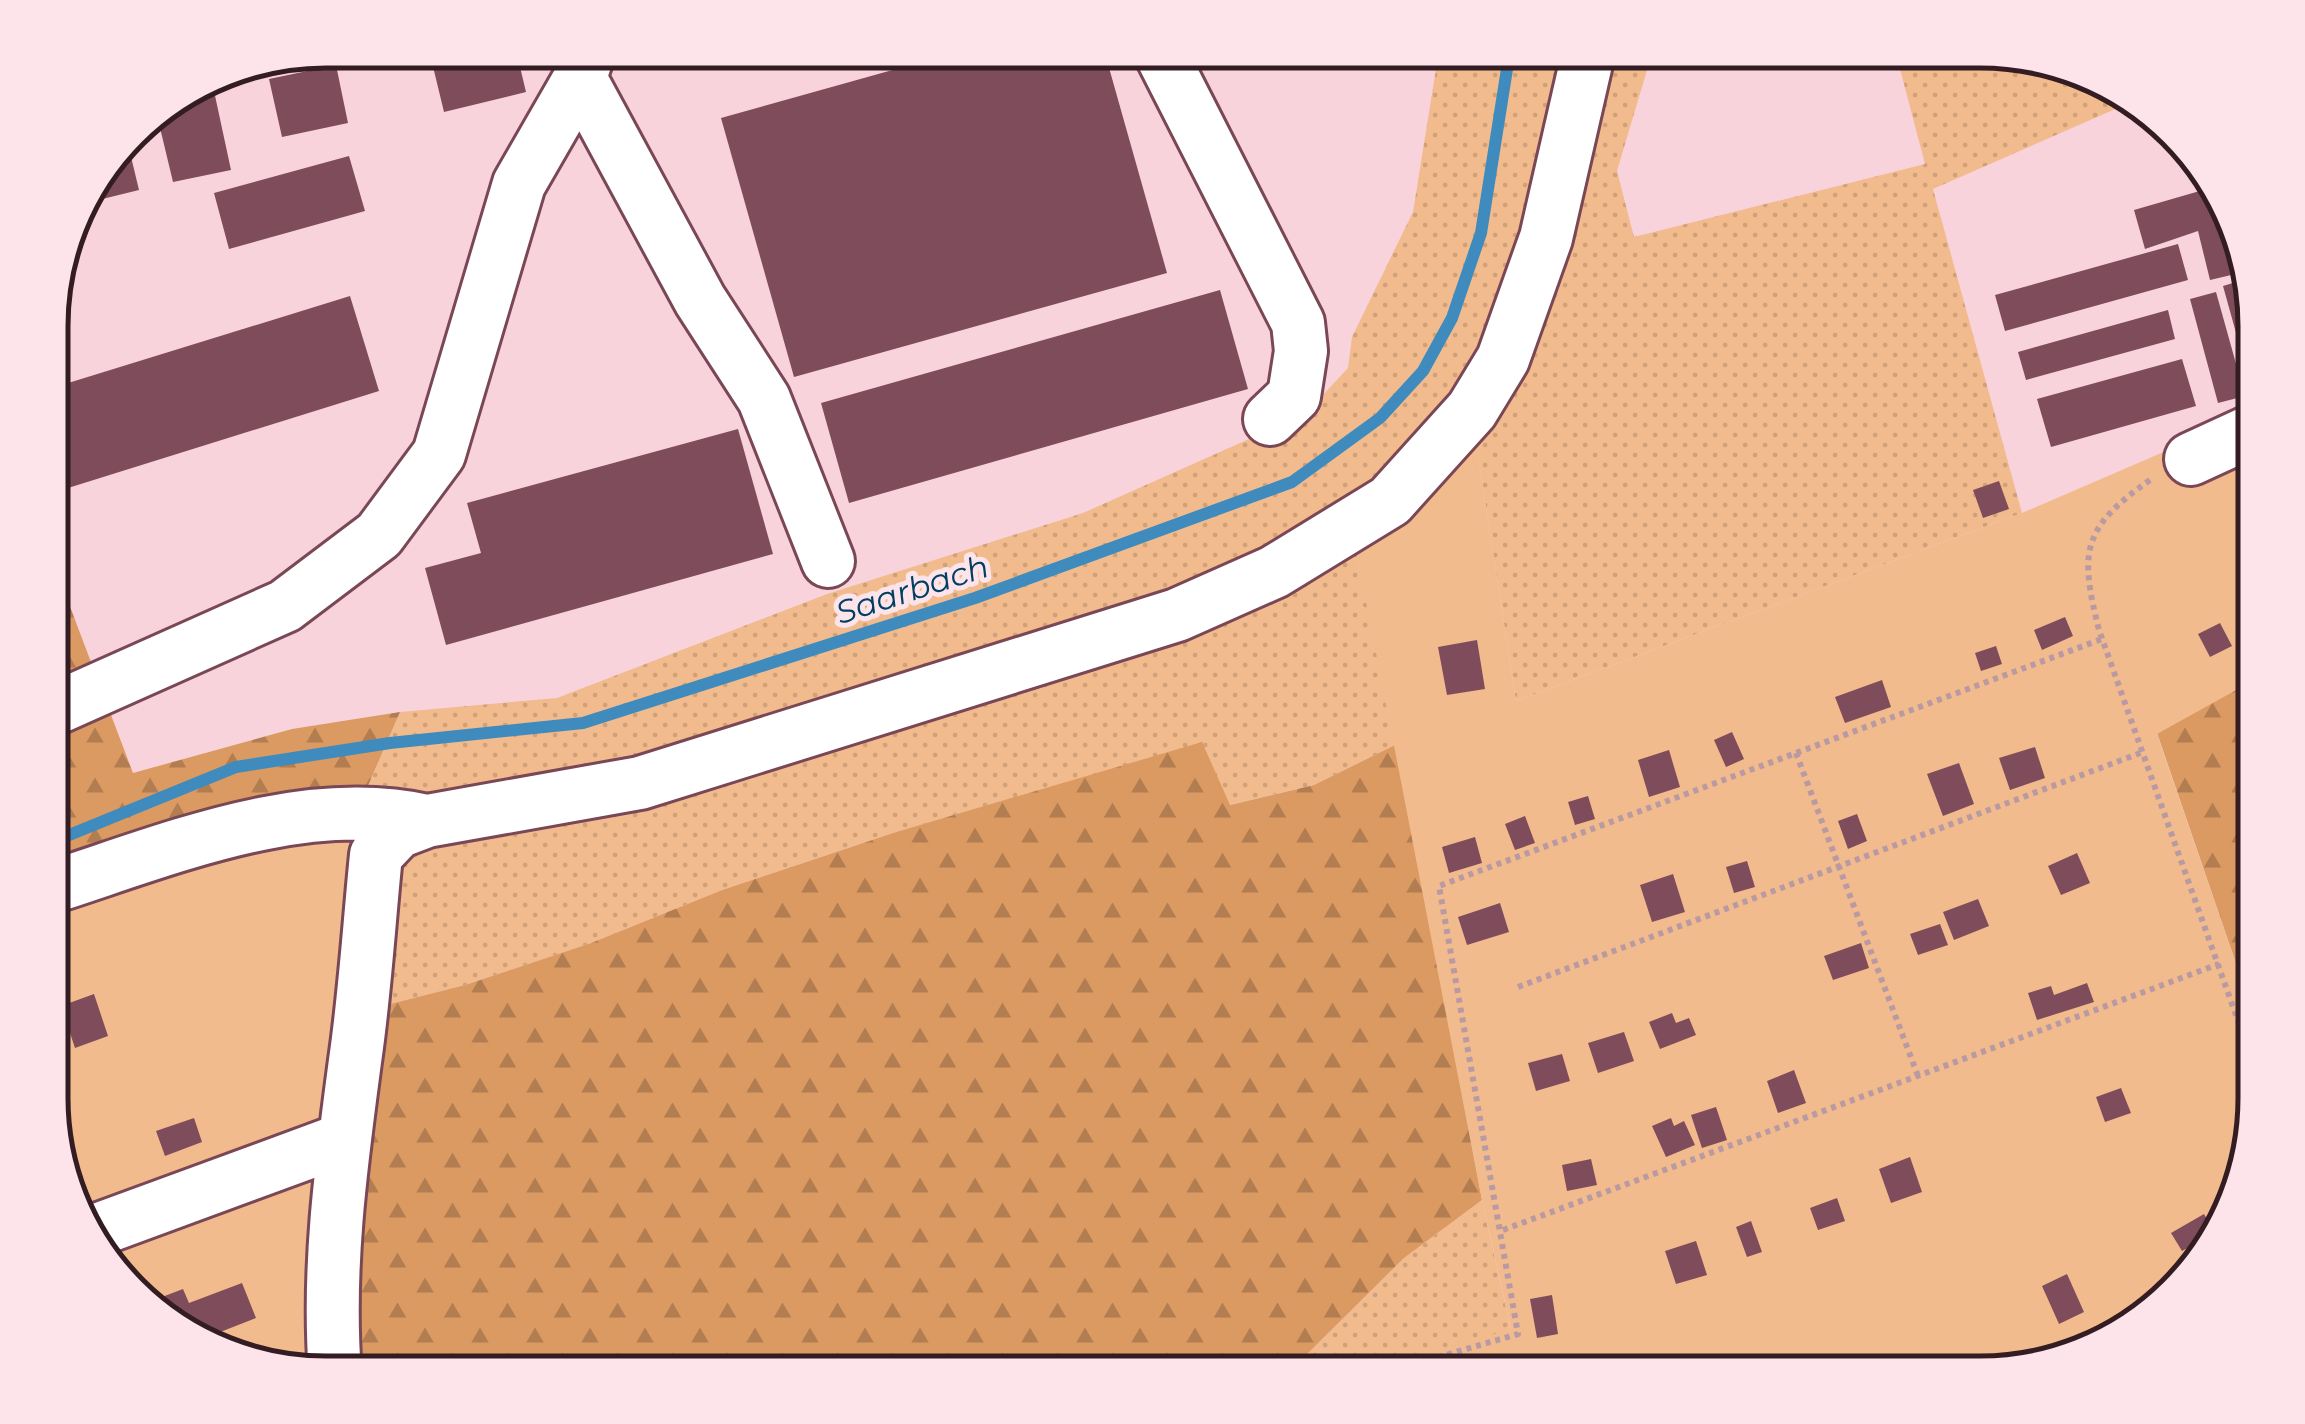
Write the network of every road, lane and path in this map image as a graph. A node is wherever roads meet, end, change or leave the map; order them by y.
1 (583, 68) edge
2 (587, 68) edge
3 (1169, 68) edge
4 (1584, 68) edge
5 (1270, 419) dead end
6 (2237, 438) edge
7 (2191, 459) joint
8 (828, 561) dead end
9 (2102, 639) junction
10 (68, 703) edge
11 (2143, 752) junction
12 (1796, 753) junction
13 (427, 821) junction
14 (1839, 867) junction
15 (68, 882) edge
16 (2218, 964) junction
17 (1518, 986) dead end
18 (2237, 1018) edge
19 (1918, 1076) junction
20 (342, 1140) junction
21 (103, 1228) edge
22 (1503, 1230) junction
23 (334, 1356) edge
24 (1442, 1356) edge

1 - 10 lane
2 - 8 lane
3 - 5 lane
4 - 13 lane
6 - 7 lane
7 - 9 path
9 - 11 path
9 - 12 path
11 - 14 path
11 - 16 path
12 - 14 path
12 - 22 path
13 - 15 lane
13 - 20 lane
14 - 17 path
14 - 19 path
16 - 18 path
16 - 19 path
19 - 22 path
20 - 21 lane
20 - 23 lane
22 - 24 path

